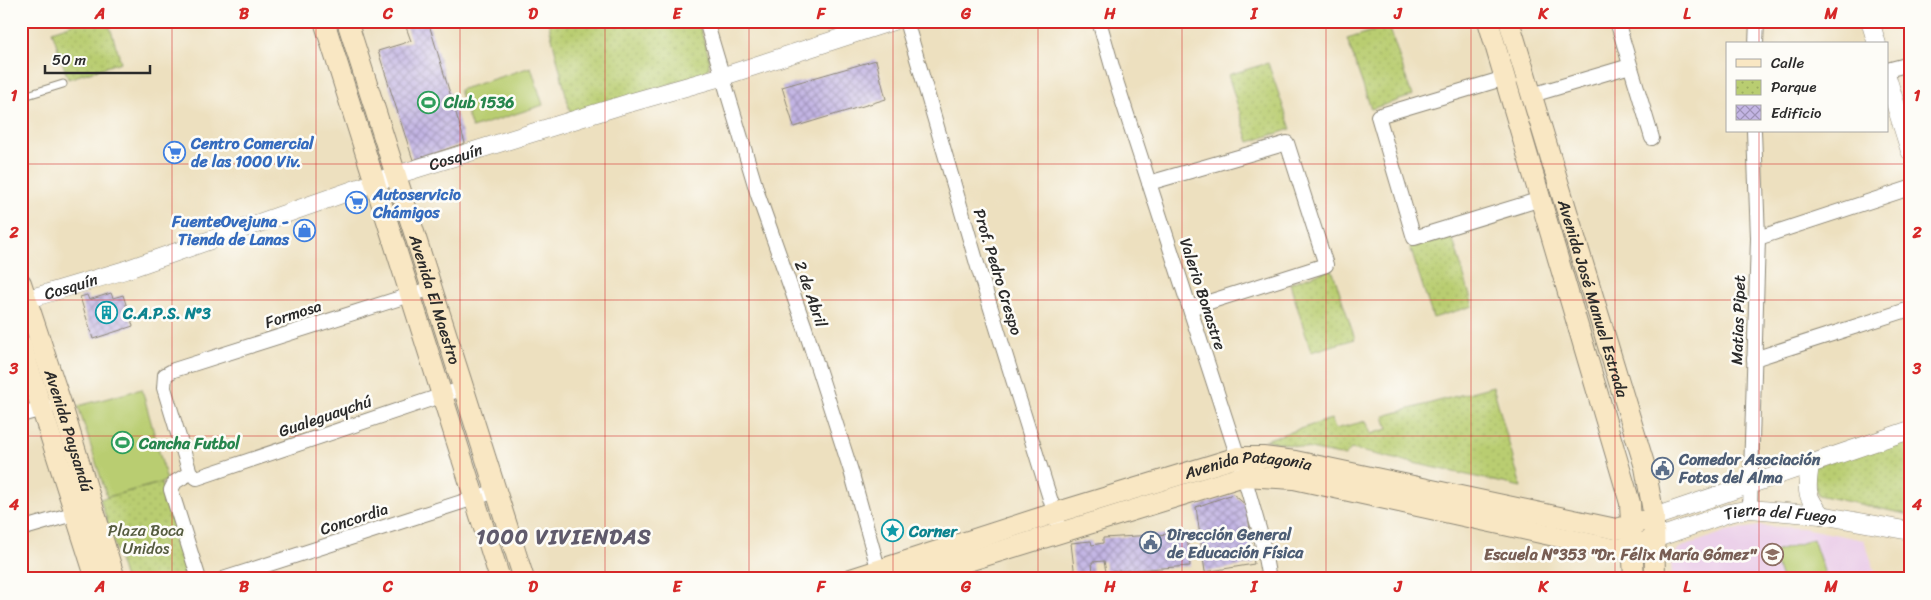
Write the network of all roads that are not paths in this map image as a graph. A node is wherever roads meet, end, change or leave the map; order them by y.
1 (324, 21) edge
2 (347, 21) edge
3 (706, 21) edge
4 (893, 21) edge
5 (906, 21) edge
6 (1099, 21) edge
7 (1488, 21) edge
8 (1509, 21) edge
9 (1617, 21) edge
10 (1757, 21) edge
11 (1870, 21) edge
12 (1756, 42) edge
13 (1876, 42) edge
14 (1910, 64) edge
15 (1630, 66) junction
16 (1888, 70) edge
17 (724, 76) junction
18 (1505, 78) junction
19 (1888, 80) edge
20 (63, 84) dead end
21 (1532, 94) junction
22 (21, 97) edge
23 (1754, 132) edge
24 (1652, 138) dead end
25 (1910, 151) edge
26 (396, 175) junction
27 (376, 182) junction
28 (1149, 183) junction
29 (1910, 188) edge
30 (1541, 200) junction
31 (1758, 238) junction
32 (432, 288) junction
33 (23, 295) edge
34 (411, 295) junction
35 (1190, 308) junction
36 (1910, 309) edge
37 (21, 344) edge
38 (1754, 359) junction
39 (464, 388) junction
40 (442, 395) junction
41 (61, 403) junction
42 (41, 409) junction
43 (21, 415) edge
44 (1910, 430) edge
45 (1810, 464) junction
46 (1241, 466) junction
47 (193, 476) junction
48 (1750, 485) junction
49 (496, 491) junction
50 (474, 499) junction
51 (1750, 509) junction
52 (84, 510) junction
53 (1821, 515) junction
54 (1654, 517) junction
55 (1058, 523) junction
56 (1632, 526) junction
57 (21, 529) edge
58 (1910, 531) edge
59 (1654, 539) junction
60 (1632, 547) junction
61 (880, 575) edge
62 (96, 579) edge
63 (116, 579) edge
64 (199, 579) edge
65 (223, 579) edge
66 (500, 579) edge
67 (524, 579) edge
68 (851, 579) edge
69 (910, 579) edge
70 (1269, 579) edge
71 (1634, 579) edge
72 (1655, 579) edge

1 - 27 main road, Avenida El Maestro
2 - 26 main road, Avenida El Maestro
3 - 17 street, 2 de Abril
4 - 17 street, Cosquín
5 - 55 street, Prof. Pedro Crespo
6 - 28 street, Valerio Bonastre
7 - 18 main road, Avenida José Manuel Estrada
8 - 21 main road, Avenida José Manuel Estrada
9 - 15 street
10 - 12 street
11 - 13 street
14 - 16 street
15 - 21 street
15 - 24 street
17 - 26 street, Cosquín
17 - 61 street, 2 de Abril
18 - 30 main road, Avenida José Manuel Estrada
18 - 30 street
19 - 25 street
20 - 22 lane
21 - 54 main road, Avenida José Manuel Estrada
23 - 31 street, Matias Pipet
26 - 27 street, Cosquín
26 - 32 main road, Avenida El Maestro
27 - 33 street, Cosquín
27 - 34 main road, Avenida El Maestro
28 - 35 street, Valerio Bonastre
28 - 35 street
29 - 31 street
30 - 56 main road, Avenida José Manuel Estrada
31 - 38 street, Matias Pipet
32 - 34 street, Formosa
32 - 39 main road, Avenida El Maestro
33 - 41 main road, Avenida Paysandú
34 - 40 main road, Avenida El Maestro
34 - 47 street, Formosa
35 - 46 street, Valerio Bonastre
36 - 38 street
37 - 42 main road, Avenida Paysandú
38 - 48 street, Matias Pipet
39 - 40 street, Gualeguaychú
39 - 49 main road, Avenida El Maestro
40 - 47 street, Gualeguaychú
40 - 50 main road, Avenida El Maestro
41 - 42 street
41 - 52 main road, Avenida Paysandú
42 - 43 street
42 - 52 main road, Avenida Paysandú
44 - 45 street
45 - 48 street
45 - 53 street
46 - 55 main road, Avenida Patagonia
46 - 56 main road, Avenida Patagonia
46 - 60 main road, Avenida Patagonia
46 - 70 street, Valerio Bonastre
47 - 64 street
48 - 51 street, Matias Pipet
48 - 54 street
49 - 50 street, Concordia
49 - 67 main road, Avenida El Maestro
50 - 65 street, Concordia
50 - 66 main road, Avenida El Maestro
51 - 53 street, Tierra del Fuego
51 - 59 street, Tierra del Fuego
52 - 57 street
52 - 62 main road, Avenida Paysandú
52 - 63 main road, Avenida Paysandú
53 - 58 street, Tierra del Fuego
54 - 56 main road, Avenida Patagonia
54 - 59 main road, Avenida José Manuel Estrada
55 - 61 main road, Avenida Patagonia
55 - 69 main road, Avenida Patagonia
56 - 60 main road, Avenida José Manuel Estrada
59 - 60 main road, Avenida Patagonia
59 - 72 main road, Avenida José Manuel Estrada
60 - 71 main road, Avenida José Manuel Estrada
61 - 68 main road, Avenida Patagonia

